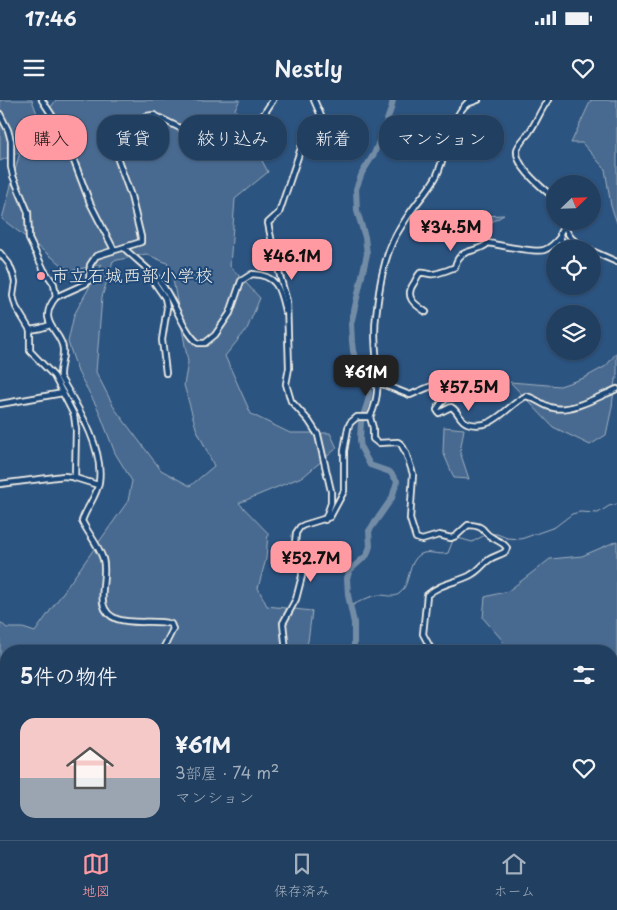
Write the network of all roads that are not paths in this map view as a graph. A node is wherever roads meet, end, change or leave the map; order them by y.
1 (42, 100) edge
2 (273, 100) edge
3 (314, 100) edge
4 (470, 100) edge
5 (478, 100) edge
6 (548, 100) edge
7 (465, 104) junction
8 (0, 114) edge
9 (546, 192) edge
10 (561, 230) edge
11 (567, 230) edge
12 (560, 237) junction
13 (561, 240) edge
14 (574, 240) edge
15 (124, 248) junction
16 (114, 250) junction
17 (0, 253) edge
18 (601, 255) edge
19 (617, 262) edge
20 (144, 267) junction
21 (56, 298) junction
22 (426, 312) dead end
23 (288, 320) junction
24 (50, 325) junction
25 (30, 330) junction
26 (166, 373) dead end
27 (377, 382) junction
28 (617, 389) edge
29 (63, 393) junction
30 (0, 404) edge
31 (369, 417) junction
32 (76, 478) junction
33 (0, 484) edge
34 (98, 485) junction
35 (325, 520) junction
36 (165, 645) edge
37 (285, 645) edge
38 (429, 645) edge

1 - 16 street
2 - 15 street
3 - 23 street
4 - 7 street
5 - 7 street
6 - 9 street
7 - 27 street
8 - 21 street
10 - 12 street
11 - 14 street
12 - 13 street
12 - 22 street
15 - 16 street
15 - 20 street
16 - 21 street
17 - 25 street
18 - 19 street
20 - 23 street
20 - 26 street
21 - 24 street
23 - 35 street
24 - 25 street
24 - 34 street
25 - 29 street
27 - 28 street
27 - 31 street
29 - 30 street
29 - 32 street
31 - 35 street
31 - 38 street
32 - 33 street
32 - 34 street
34 - 36 street
35 - 37 street

